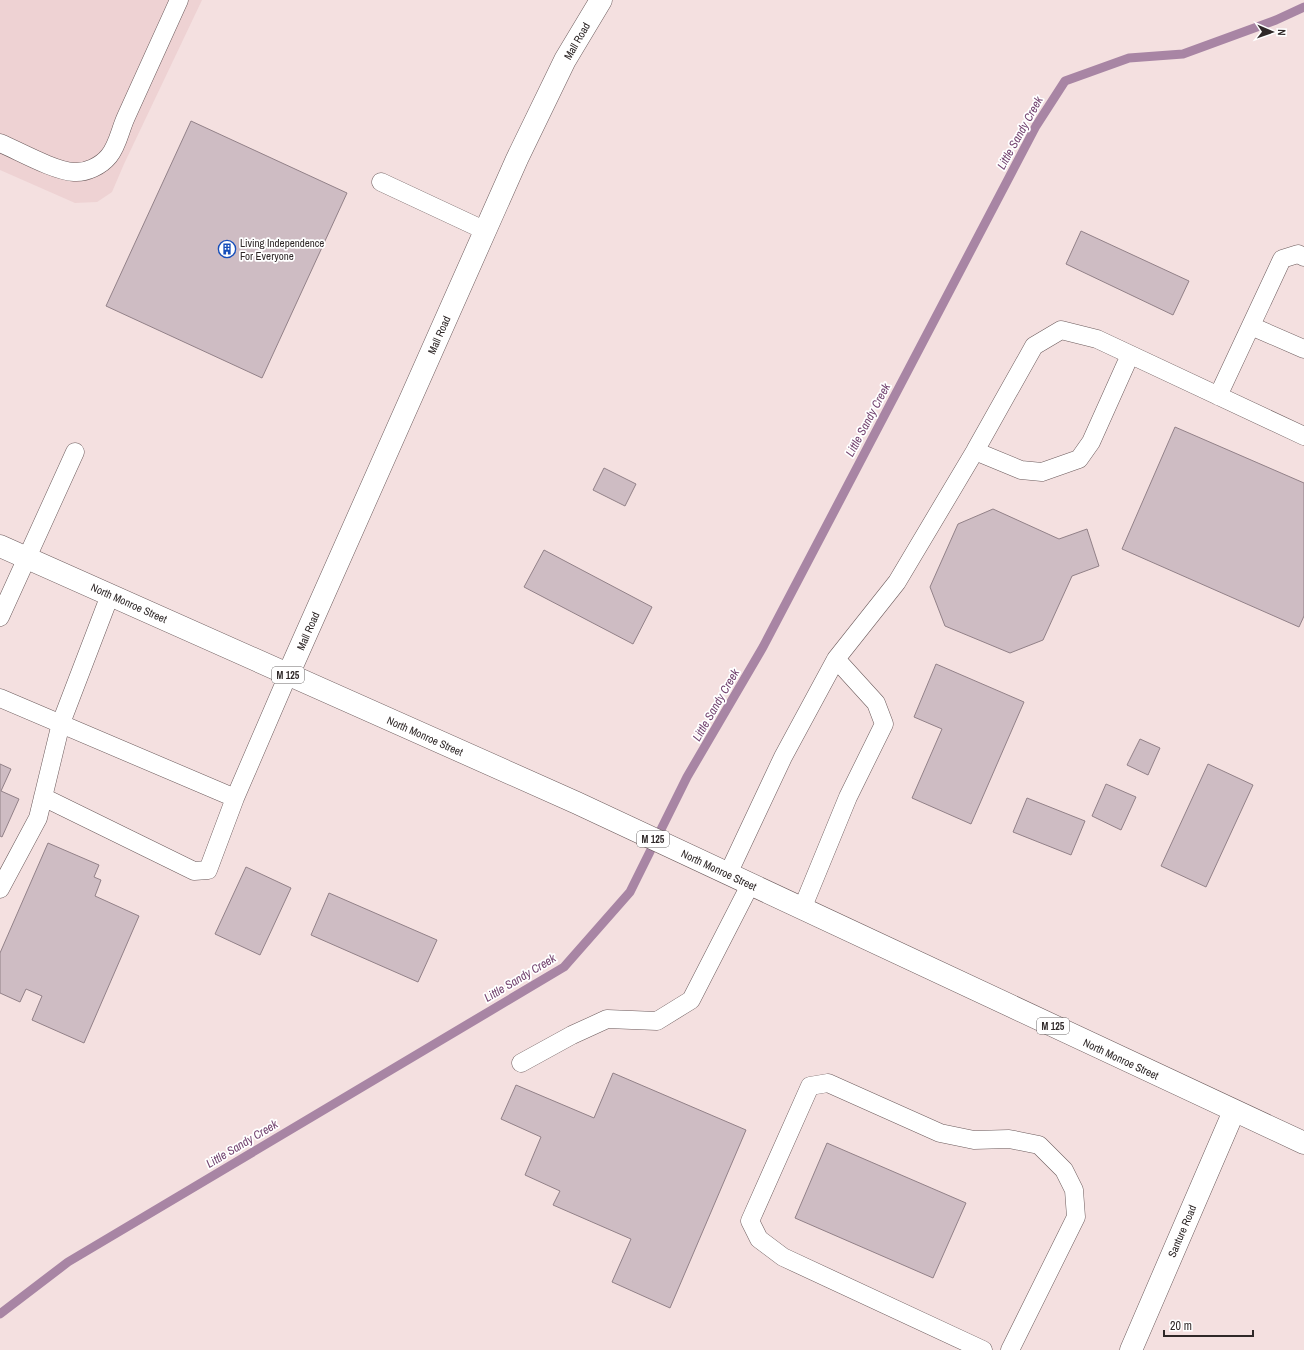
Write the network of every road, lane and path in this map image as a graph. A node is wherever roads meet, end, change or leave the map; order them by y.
1 (179, 0) edge
2 (601, 0) edge
3 (0, 142) edge
4 (382, 182) dead end
5 (486, 231) junction
6 (1304, 257) edge
7 (1251, 326) junction
8 (1304, 349) edge
9 (1130, 355) junction
10 (1218, 396) junction
11 (1304, 436) edge
12 (975, 451) junction
13 (75, 452) dead end
14 (0, 546) edge
15 (27, 558) junction
16 (110, 595) junction
17 (0, 617) edge
18 (836, 659) junction
19 (288, 674) junction
20 (0, 698) edge
21 (61, 723) junction
22 (43, 797) junction
23 (235, 798) junction
24 (728, 874) junction
25 (750, 885) junction
26 (0, 889) edge
27 (802, 909) junction
28 (521, 1063) dead end
29 (1234, 1111) junction
30 (1304, 1143) edge
31 (983, 1350) edge
32 (1010, 1350) edge
33 (1131, 1350) edge

1 - 3 lane
2 - 5 main road, Mall Road
4 - 5 lane
5 - 19 main road, Mall Road
6 - 7 lane
7 - 8 lane
7 - 10 lane
9 - 10 lane
9 - 12 lane
9 - 12 lane
10 - 11 lane
12 - 18 lane
13 - 15 lane
14 - 15 main road, North Monroe Street / M 125
15 - 16 main road, North Monroe Street / M 125
15 - 17 lane
16 - 19 main road, North Monroe Street / M 125
16 - 21 lane
18 - 24 lane
18 - 27 lane
19 - 23 lane
19 - 24 main road, North Monroe Street / M 125
20 - 21 lane
21 - 22 lane
21 - 23 lane
22 - 23 lane
22 - 26 lane
24 - 25 main road, North Monroe Street / M 125
25 - 27 main road, North Monroe Street / M 125
25 - 28 lane
27 - 29 main road, North Monroe Street / M 125
29 - 30 main road, North Monroe Street / M 125
29 - 33 main road, Santure Road
31 - 32 lane

